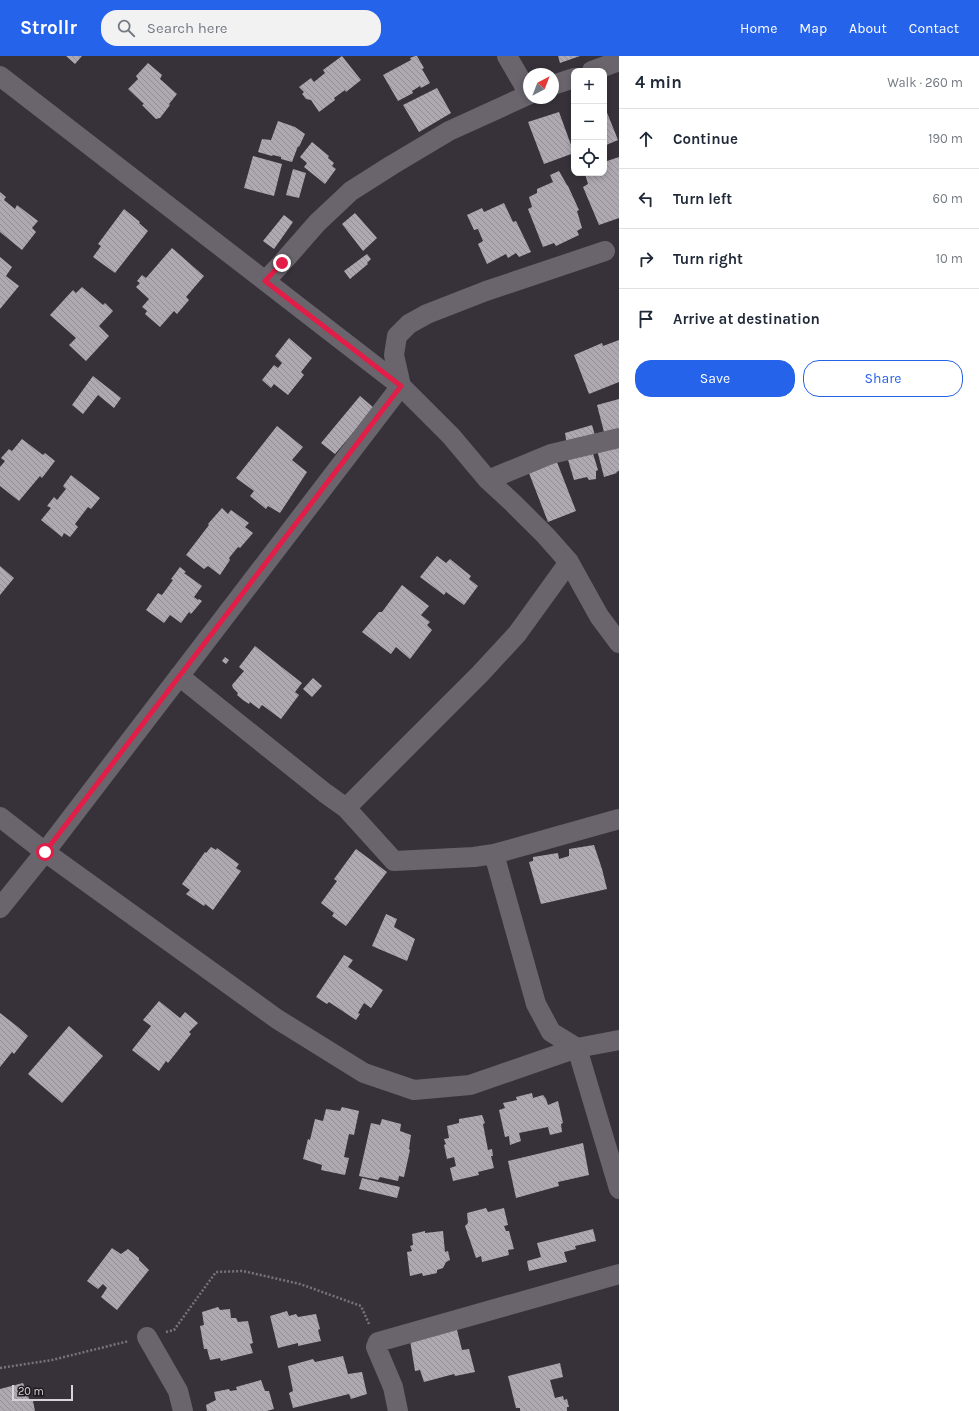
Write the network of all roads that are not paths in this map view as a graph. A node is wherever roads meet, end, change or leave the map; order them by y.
1 (507, 56) edge
2 (619, 61) edge
3 (600, 68) edge
4 (0, 76) edge
5 (571, 79) edge
6 (559, 83) edge
7 (523, 84) edge
8 (523, 97) edge
9 (605, 251) dead end
10 (265, 281) junction
11 (401, 386) junction
12 (619, 438) edge
13 (488, 480) junction
14 (569, 562) junction
15 (619, 643) edge
16 (178, 676) junction
17 (346, 808) junction
18 (0, 817) edge
19 (619, 819) edge
20 (45, 852) junction
21 (494, 854) junction
22 (0, 908) edge
23 (619, 1040) edge
24 (577, 1048) junction
25 (619, 1189) edge
26 (619, 1274) edge
27 (147, 1337) road end
28 (182, 1411) edge
29 (398, 1411) edge

1 - 7 street
2 - 3 street
4 - 10 street
5 - 6 street
8 - 10 street
9 - 11 street
10 - 11 street
11 - 13 street
11 - 16 street
12 - 13 street
13 - 14 street
14 - 15 street
14 - 17 street
16 - 17 street
16 - 20 street
17 - 21 street
18 - 20 street
19 - 21 street
20 - 22 street
20 - 24 street
21 - 24 street
23 - 24 street
24 - 25 street
26 - 29 street
27 - 28 street

